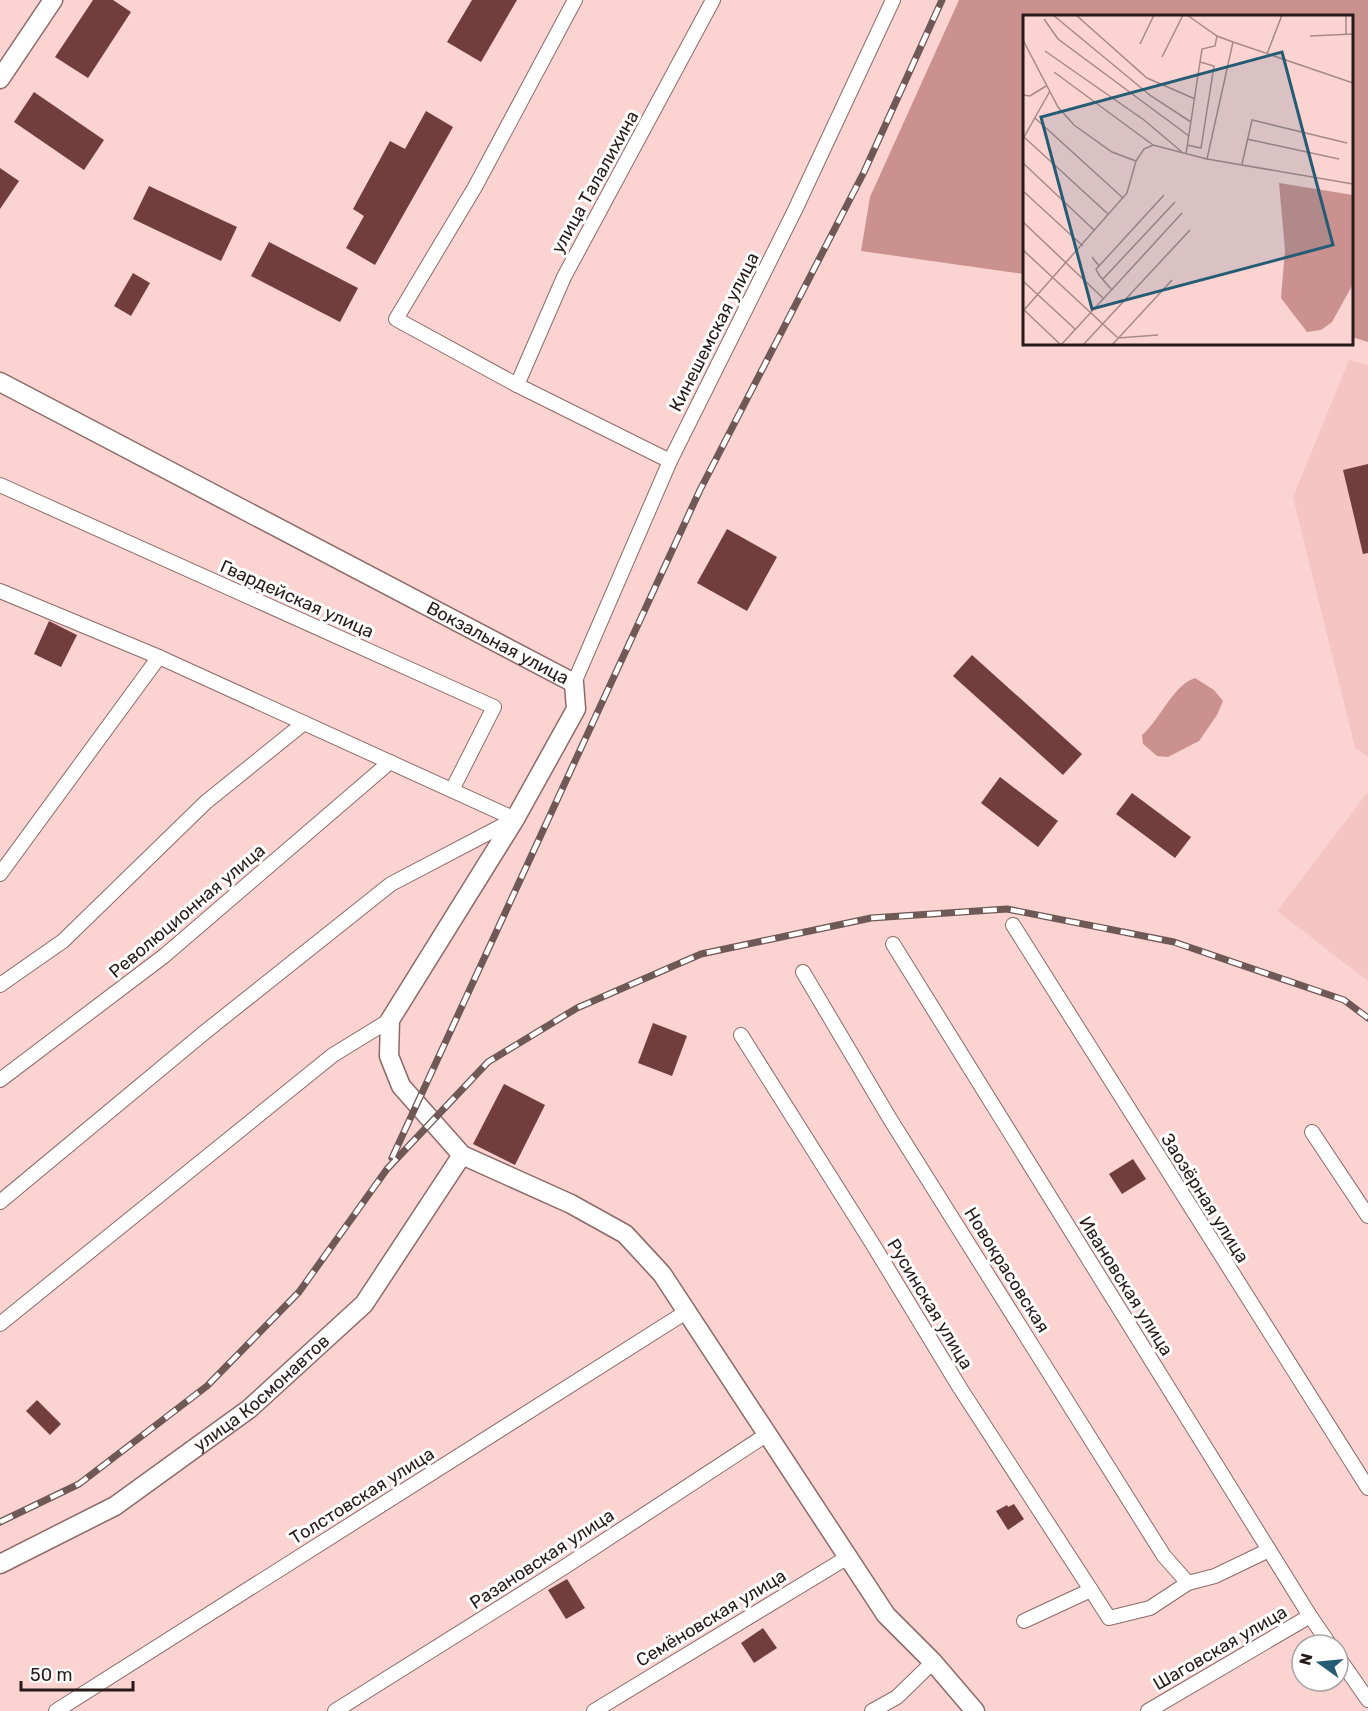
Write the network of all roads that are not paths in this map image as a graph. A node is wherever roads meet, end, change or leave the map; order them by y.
1 (53, 0) edge
2 (575, 0) edge
3 (713, 0) edge
4 (893, 0) edge
5 (0, 79) edge
6 (0, 382) edge
7 (517, 385) junction
8 (670, 461) junction
9 (0, 485) edge
10 (0, 591) edge
11 (159, 657) junction
12 (574, 683) junction
13 (304, 723) junction
14 (390, 762) junction
15 (452, 790) junction
16 (515, 819) junction
17 (0, 874) edge
18 (1013, 925) dead end
19 (893, 944) dead end
20 (803, 972) dead end
21 (0, 985) edge
22 (390, 1020) junction
23 (741, 1035) dead end
24 (0, 1080) edge
25 (1312, 1132) dead end
26 (462, 1155) junction
27 (0, 1202) edge
28 (1368, 1216) edge
29 (687, 1311) junction
30 (0, 1324) edge
31 (766, 1435) junction
32 (1368, 1488) edge
33 (1269, 1550) junction
34 (848, 1557) junction
35 (0, 1564) edge
36 (1188, 1583) junction
37 (1091, 1590) junction
38 (1311, 1616) junction
39 (1024, 1621) dead end
40 (1322, 1633) edge
41 (933, 1662) junction
42 (1350, 1674) edge
43 (1368, 1700) edge
44 (56, 1711) edge
45 (335, 1711) edge
46 (594, 1711) edge
47 (872, 1711) edge
48 (975, 1711) edge
49 (1148, 1711) edge

1 - 5 main road
2 - 7 street
3 - 7 street, улица Талалихина
4 - 8 street, Кинешемская улица
6 - 12 main road, Вокзальная улица
7 - 8 street
8 - 12 street, Кинешемская улица
9 - 15 street, Гвардейская улица
10 - 11 street
11 - 13 street
11 - 17 street
12 - 16 main road, Вокзальная улица
13 - 14 street
13 - 21 street
14 - 15 street
14 - 24 street, Революционная улица
15 - 16 street
16 - 22 main road, Вокзальная улица
16 - 27 street
18 - 32 street, Заозёрная улица
19 - 33 street, Ивановская улица
20 - 36 street, Новокрасовская
22 - 26 main road
22 - 30 street
23 - 37 street, Русинская улица
25 - 28 street
26 - 29 main road
26 - 35 main road, улица Космонавтов
29 - 31 main road
29 - 44 street, Толстовская улица
31 - 34 main road
31 - 45 street, Разановская улица
33 - 36 street
33 - 38 street, Ивановская улица
34 - 41 main road
34 - 46 street, Семёновская улица
36 - 37 street, Русинская улица
37 - 39 street
38 - 40 street, Ивановская улица
38 - 49 street, Шаговская улица
41 - 47 street
41 - 48 main road
42 - 43 street

